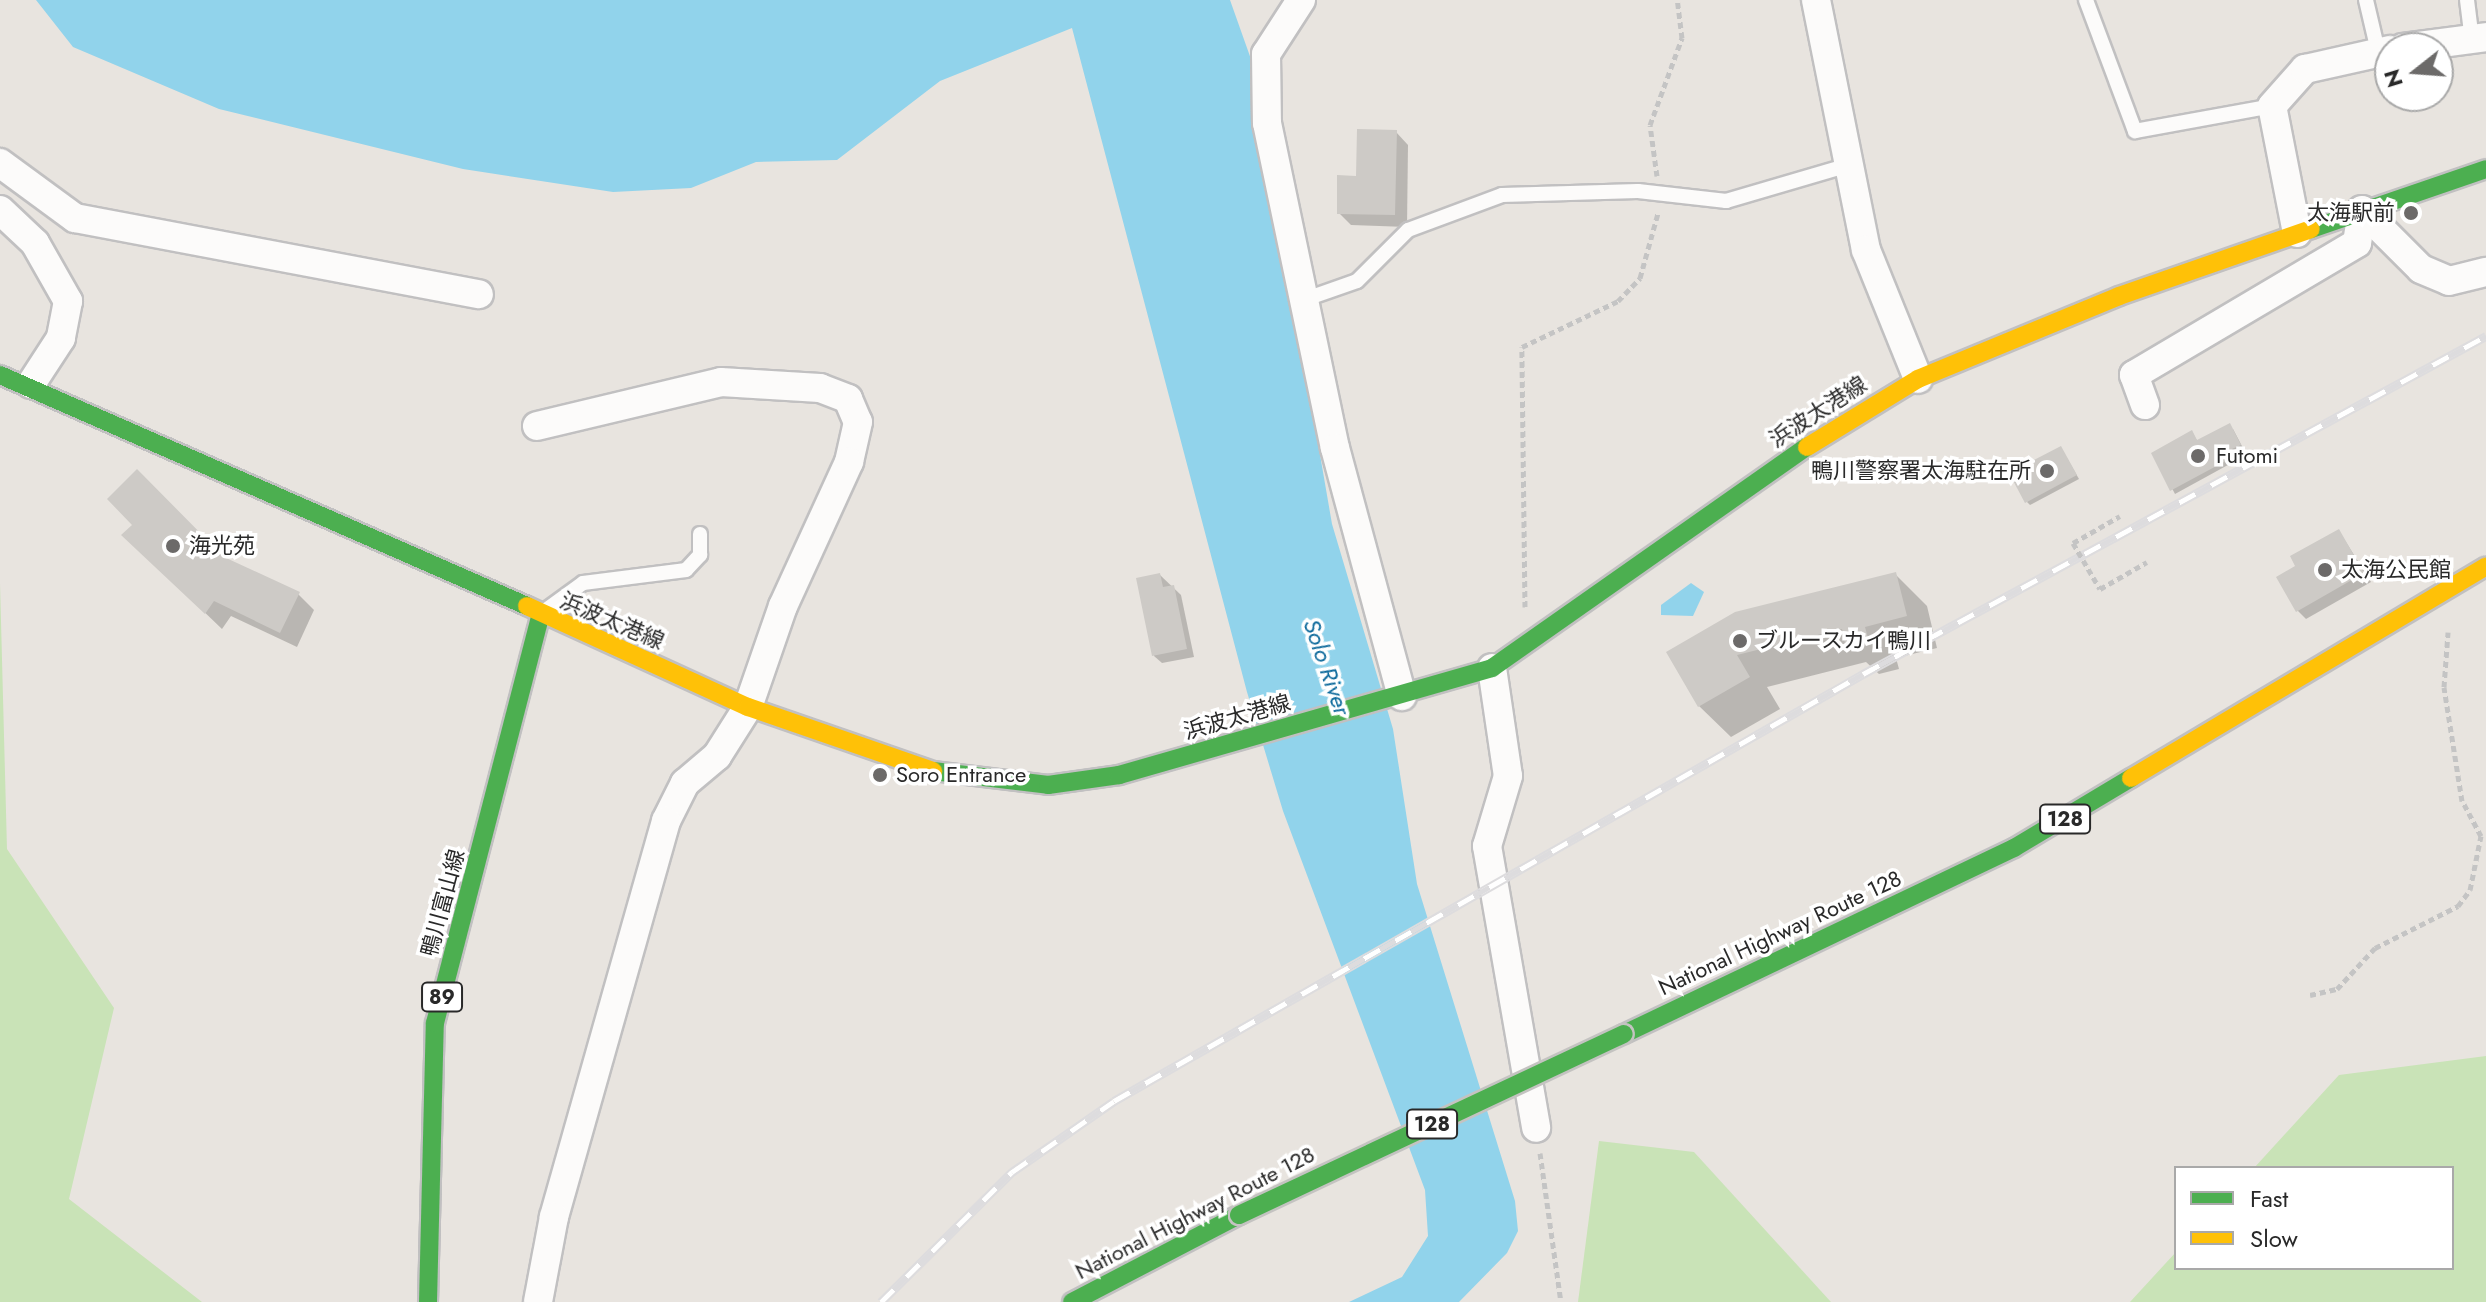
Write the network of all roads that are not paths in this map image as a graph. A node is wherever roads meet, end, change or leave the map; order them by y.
1 (1301, 0) edge
2 (1816, 0) edge
3 (2086, 0) edge
4 (2366, 0) edge
5 (2467, 0) edge
6 (2381, 32) edge
7 (2479, 38) edge
8 (2454, 41) edge
9 (2374, 54) edge
10 (2272, 106) junction
11 (0, 163) edge
12 (1849, 165) junction
13 (2486, 169) edge
14 (0, 210) edge
15 (2362, 210) junction
16 (2297, 233) junction
17 (2486, 272) edge
18 (479, 294) dead end
19 (1303, 300) junction
20 (0, 375) edge
21 (1918, 379) junction
22 (31, 384) junction
23 (2145, 405) dead end
24 (537, 426) dead end
25 (700, 534) dead end
26 (2486, 566) edge
27 (540, 617) junction
28 (1492, 668) junction
29 (1395, 698) junction
30 (748, 707) junction
31 (1536, 1128) road end
32 (428, 1302) edge
33 (538, 1302) edge
34 (1072, 1302) edge

1 - 19 street
2 - 12 street
3 - 10 lane
4 - 6 lane
5 - 7 lane
7 - 8 street
9 - 10 street
10 - 16 street
11 - 18 street
12 - 19 lane
12 - 21 street
13 - 15 main road, 浜波太港線
14 - 22 street
15 - 16 main road, 浜波太港線
15 - 17 street
15 - 23 street
16 - 21 main road, 浜波太港線
19 - 29 street
20 - 22 main road, 浜波太港線
21 - 28 main road, 浜波太港線
22 - 27 main road, 浜波太港線
24 - 30 street
25 - 27 lane
26 - 34 main road, National Highway Route 128 / 128, bridge
27 - 30 main road, 浜波太港線
27 - 32 main road, 鴨川富山線 / 89
28 - 29 main road, 浜波太港線
28 - 31 street
29 - 30 main road, 浜波太港線
30 - 33 street

